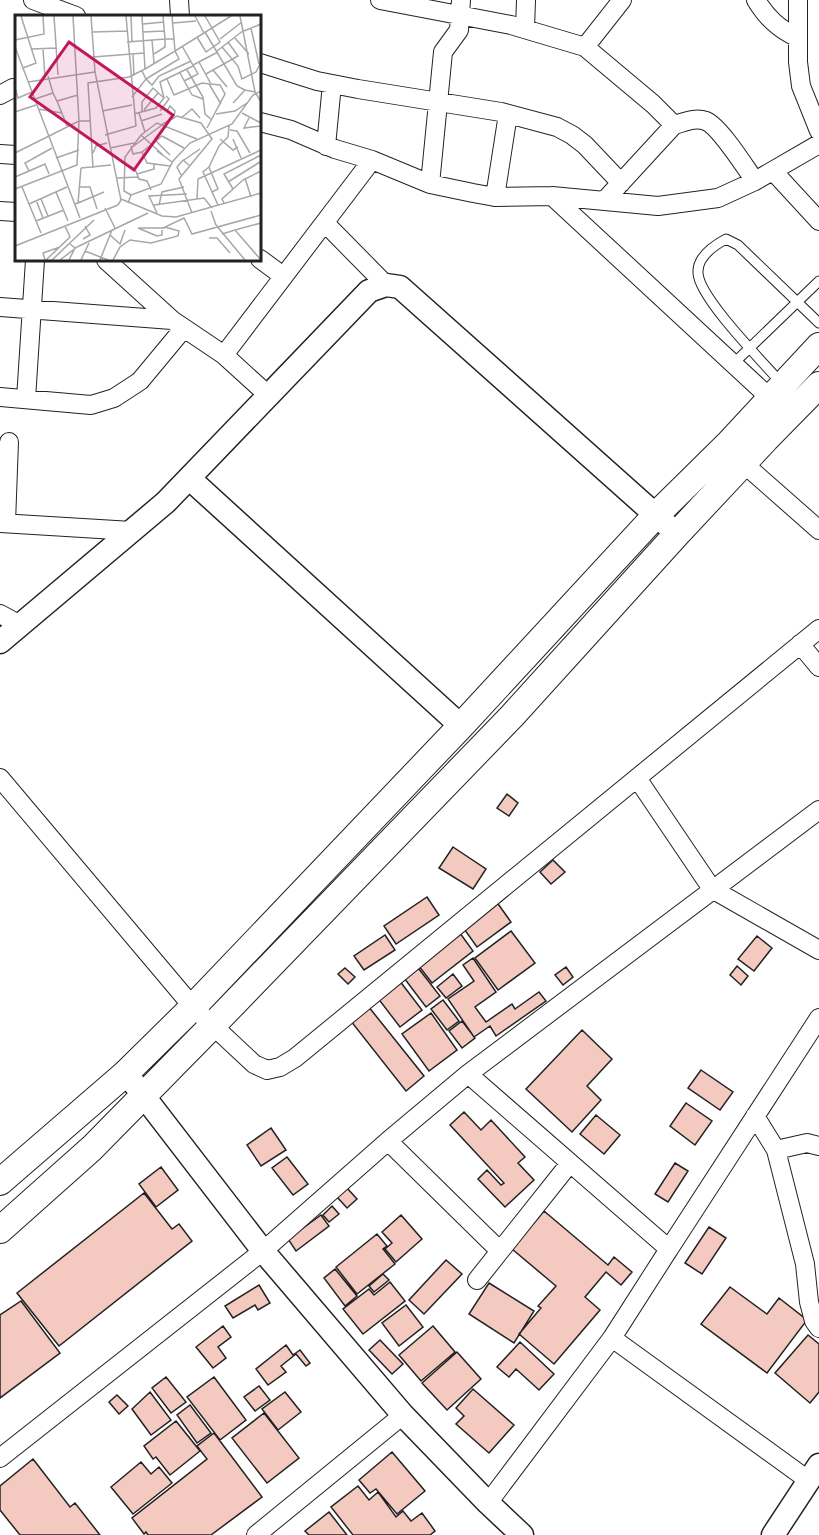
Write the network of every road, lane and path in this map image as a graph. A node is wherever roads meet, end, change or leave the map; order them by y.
1 (33, 0) edge
2 (179, 0) edge
3 (381, 0) edge
4 (526, 0) edge
5 (622, 0) edge
6 (756, 0) edge
7 (798, 0) edge
8 (461, 7) edge
9 (71, 10) edge
10 (180, 15) edge
11 (525, 29) junction
12 (798, 38) junction
13 (585, 47) junction
14 (261, 63) edge
15 (332, 84) junction
16 (438, 101) junction
17 (508, 114) junction
18 (261, 122) edge
19 (674, 125) junction
20 (819, 131) edge
21 (819, 144) edge
22 (326, 146) junction
23 (0, 154) edge
24 (15, 155) edge
25 (372, 160) junction
26 (773, 171) junction
27 (755, 181) junction
28 (621, 183) junction
29 (430, 184) junction
30 (552, 196) junction
31 (495, 197) junction
32 (605, 200) junction
33 (0, 211) edge
34 (15, 212) edge
35 (819, 221) edge
36 (325, 223) junction
37 (261, 260) edge
38 (35, 261) edge
39 (107, 261) edge
40 (284, 276) junction
41 (819, 281) edge
42 (386, 285) junction
43 (797, 302) junction
44 (0, 307) edge
45 (32, 309) junction
46 (819, 323) edge
47 (178, 324) junction
48 (819, 346) edge
49 (750, 347) junction
50 (224, 355) junction
51 (733, 364) junction
52 (819, 385) edge
53 (776, 391) junction
54 (269, 396) junction
55 (0, 397) edge
56 (26, 399) junction
57 (9, 442) dead end
58 (743, 463) junction
59 (190, 479) junction
60 (656, 515) junction
61 (3, 523) edge
62 (819, 530) edge
63 (132, 531) junction
64 (677, 534) junction
65 (0, 614) edge
66 (20, 625) junction
67 (819, 629) edge
68 (0, 642) edge
69 (800, 644) junction
70 (819, 668) edge
71 (461, 726) junction
72 (0, 778) edge
73 (637, 778) junction
74 (819, 810) edge
75 (712, 889) junction
76 (819, 950) edge
77 (193, 1007) junction
78 (819, 1018) edge
79 (213, 1025) junction
80 (126, 1073) junction
81 (468, 1074) junction
82 (144, 1094) junction
83 (755, 1116) junction
84 (388, 1141) junction
85 (819, 1146) edge
86 (776, 1150) junction
87 (570, 1162) junction
88 (0, 1182) edge
89 (0, 1230) edge
90 (669, 1249) junction
91 (499, 1250) junction
92 (263, 1251) junction
93 (477, 1280) dead end
94 (819, 1328) edge
95 (612, 1338) junction
96 (403, 1415) junction
97 (0, 1458) edge
98 (813, 1472) edge
99 (488, 1503) junction
100 (517, 1534) edge
101 (256, 1535) edge
102 (773, 1535) edge

1 - 9 street
2 - 10 street
3 - 8 street
4 - 11 street
5 - 13 street
6 - 12 street
7 - 12 street
8 - 11 street
8 - 16 street
11 - 13 street
12 - 20 street
13 - 19 street
14 - 15 street
15 - 16 street
15 - 22 street
16 - 17 street
16 - 29 street
17 - 28 street
17 - 31 street
18 - 22 street
19 - 27 street
19 - 28 street
21 - 26 street
22 - 25 street
23 - 24 street
25 - 29 street
25 - 36 street
26 - 27 street
26 - 35 street
27 - 32 street
28 - 32 street
29 - 31 street
30 - 31 street
30 - 32 street
30 - 51 street
33 - 34 street
36 - 40 street
36 - 42 street
37 - 40 street
38 - 45 street
39 - 47 street
40 - 50 street
41 - 43 lane
42 - 54 street
42 - 60 street
43 - 46 lane
43 - 49 lane
43 - 49 lane
44 - 45 street
45 - 47 street
45 - 56 street
47 - 50 street
47 - 56 street
48 - 53 main road
49 - 51 lane
49 - 53 lane
50 - 54 street
51 - 53 street
52 - 58 main road
53 - 60 main road
54 - 59 street
55 - 56 street
57 - 61 street
58 - 62 street
58 - 64 main road
59 - 63 street
59 - 71 street
60 - 64 street
60 - 71 main road
61 - 63 street
63 - 66 street
64 - 79 main road
65 - 66 street
66 - 68 street
67 - 69 street
69 - 70 street
69 - 73 street
71 - 77 main road
72 - 77 street
73 - 75 street
73 - 79 street
74 - 75 street
75 - 76 street
75 - 81 street
77 - 79 street
77 - 80 main road
78 - 83 street
79 - 82 main road
80 - 82 street
80 - 88 main road
81 - 84 street
81 - 87 street
82 - 89 main road
82 - 92 street
83 - 86 street
83 - 90 street
84 - 91 street
84 - 92 street
85 - 86 street
86 - 94 street
87 - 90 street
87 - 91 street
90 - 95 street
91 - 93 street
92 - 96 street
92 - 97 street
95 - 98 street
95 - 99 street
96 - 99 street
96 - 101 street
98 - 102 street
99 - 100 street

